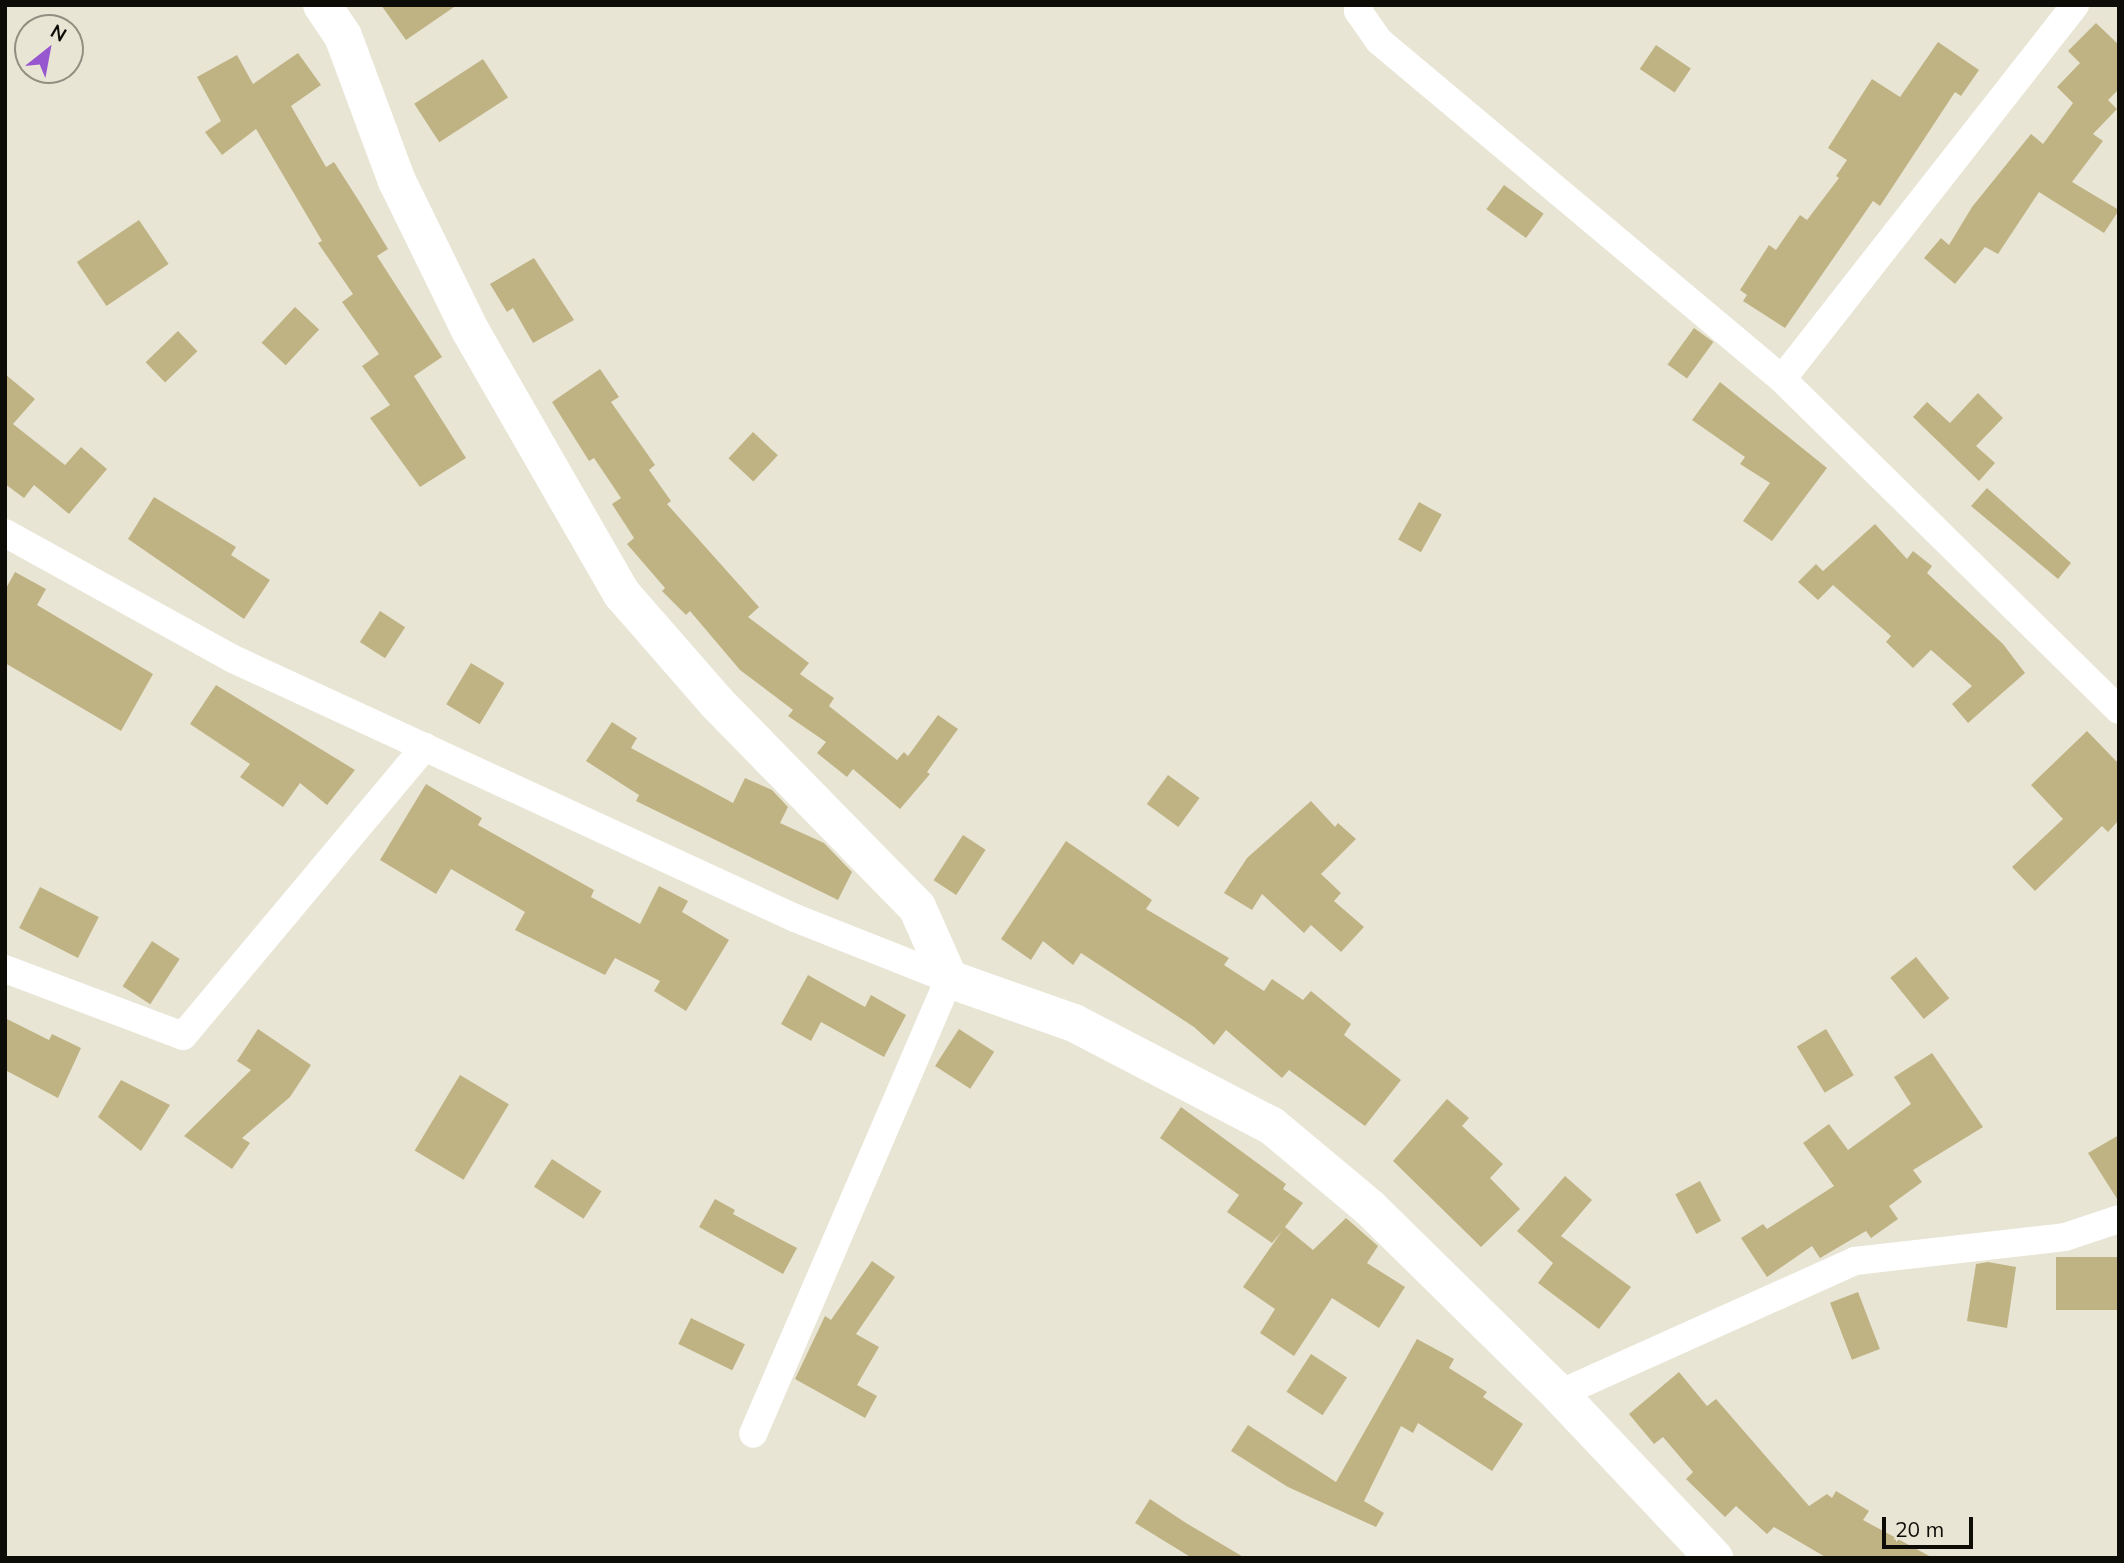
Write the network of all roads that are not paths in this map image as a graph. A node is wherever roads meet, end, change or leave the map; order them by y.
1 (322, 5) edge
2 (1360, 5) edge
3 (2075, 5) edge
4 (1782, 379) junction
5 (5, 533) edge
6 (2119, 709) edge
7 (425, 747) junction
8 (5, 969) edge
9 (949, 979) junction
10 (2119, 1219) edge
11 (1559, 1394) junction
12 (753, 1434) dead end
13 (1714, 1558) edge

1 - 9 street
2 - 4 street
3 - 4 street
4 - 6 street
5 - 7 street
7 - 8 street
7 - 9 street
9 - 11 street
9 - 12 street
10 - 11 street
11 - 13 street

